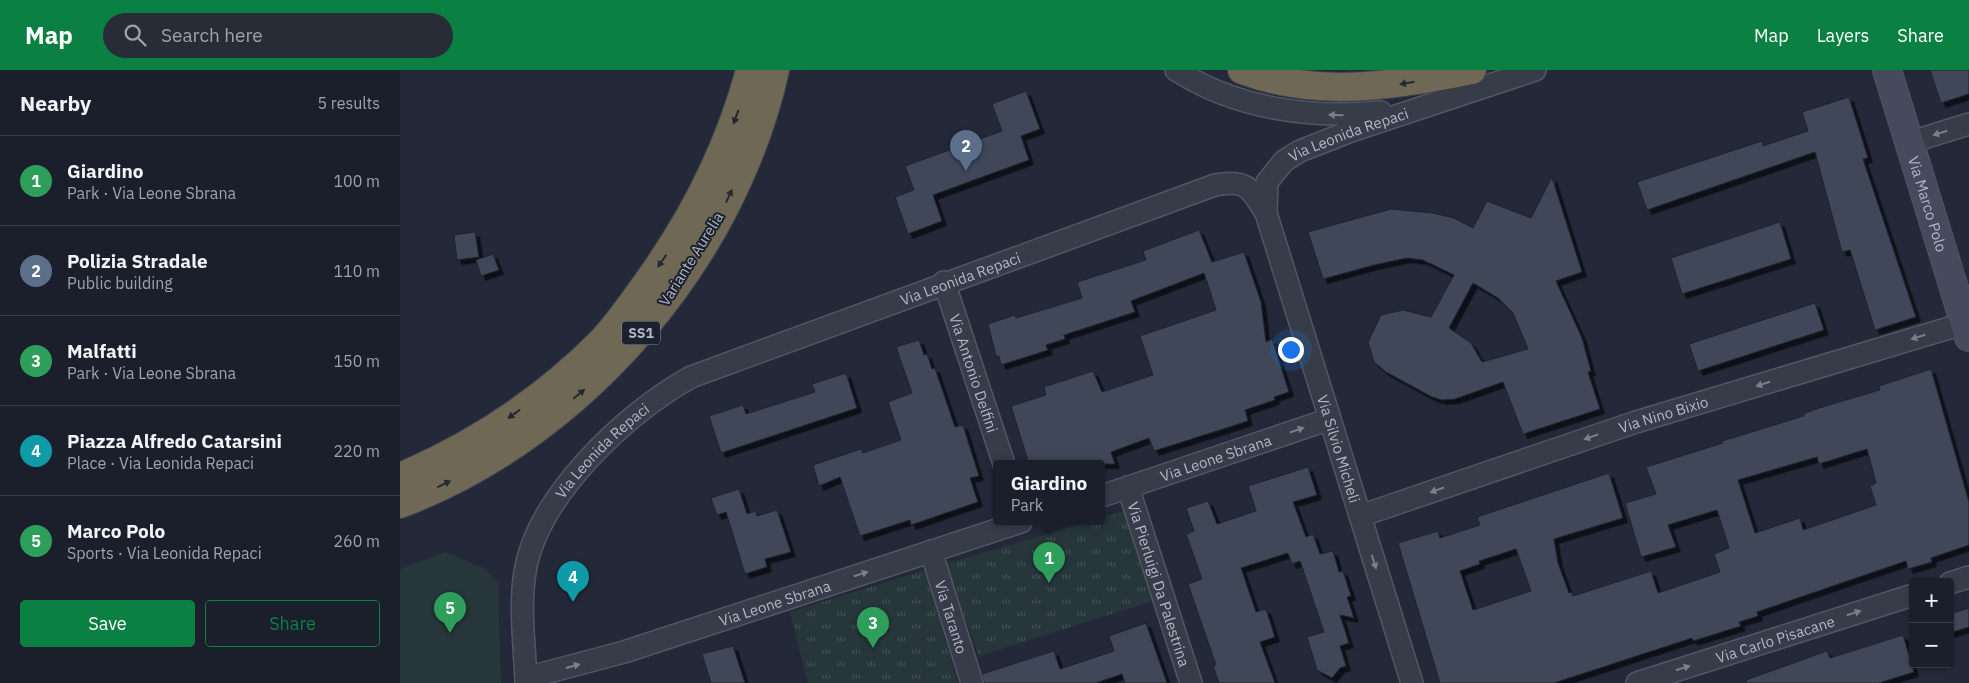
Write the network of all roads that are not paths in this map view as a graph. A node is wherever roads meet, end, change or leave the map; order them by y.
1 (750, 70) edge
2 (776, 70) edge
3 (1176, 70) edge
4 (1242, 70) edge
5 (1472, 70) edge
6 (1535, 70) edge
7 (1887, 70) edge
8 (1419, 109) junction
9 (1969, 124) edge
10 (1911, 142) junction
11 (1266, 213) junction
12 (944, 282) junction
13 (1968, 327) edge
14 (1330, 420) junction
15 (1003, 460) edge
16 (400, 477) edge
17 (1128, 487) junction
18 (1105, 495) edge
19 (400, 504) edge
20 (1360, 516) junction
21 (1012, 525) edge
22 (932, 551) junction
23 (1969, 577) edge
24 (1954, 582) edge
25 (1909, 596) edge
26 (526, 681) edge
27 (972, 683) edge
28 (1190, 683) edge
29 (1412, 683) edge
30 (1637, 683) edge

1 -> 16 highway, Variante Aurelia / SS1
19 -> 2 highway, Variante Aurelia / SS1
8 -> 3 street
5 -> 4 highway
6 - 8 street, Via Leonida Repaci
7 - 10 street, Via Marco Polo
8 - 11 street, Via Leonida Repaci
9 -> 10 street
10 - 13 street, Via Marco Polo
11 - 12 street, Via Leonida Repaci
11 - 14 street, Via Silvio Micheli
12 - 15 street, Via Antonio Delfini
12 - 26 street, Via Leonida Repaci
13 -> 20 street, Via Nino Bixio
17 -> 14 street, Via Leone Sbrana
14 - 20 street, Via Silvio Micheli
17 - 18 street, Via Leone Sbrana
17 - 28 street, Via Pierluigi Da Palestrina
20 -> 29 street, Via Silvio Micheli
21 - 22 street, Via Leone Sbrana
26 -> 22 street, Via Leone Sbrana
22 - 27 street, Via Taranto
23 - 24 street
30 -> 25 street, Via Carlo Pisacane

